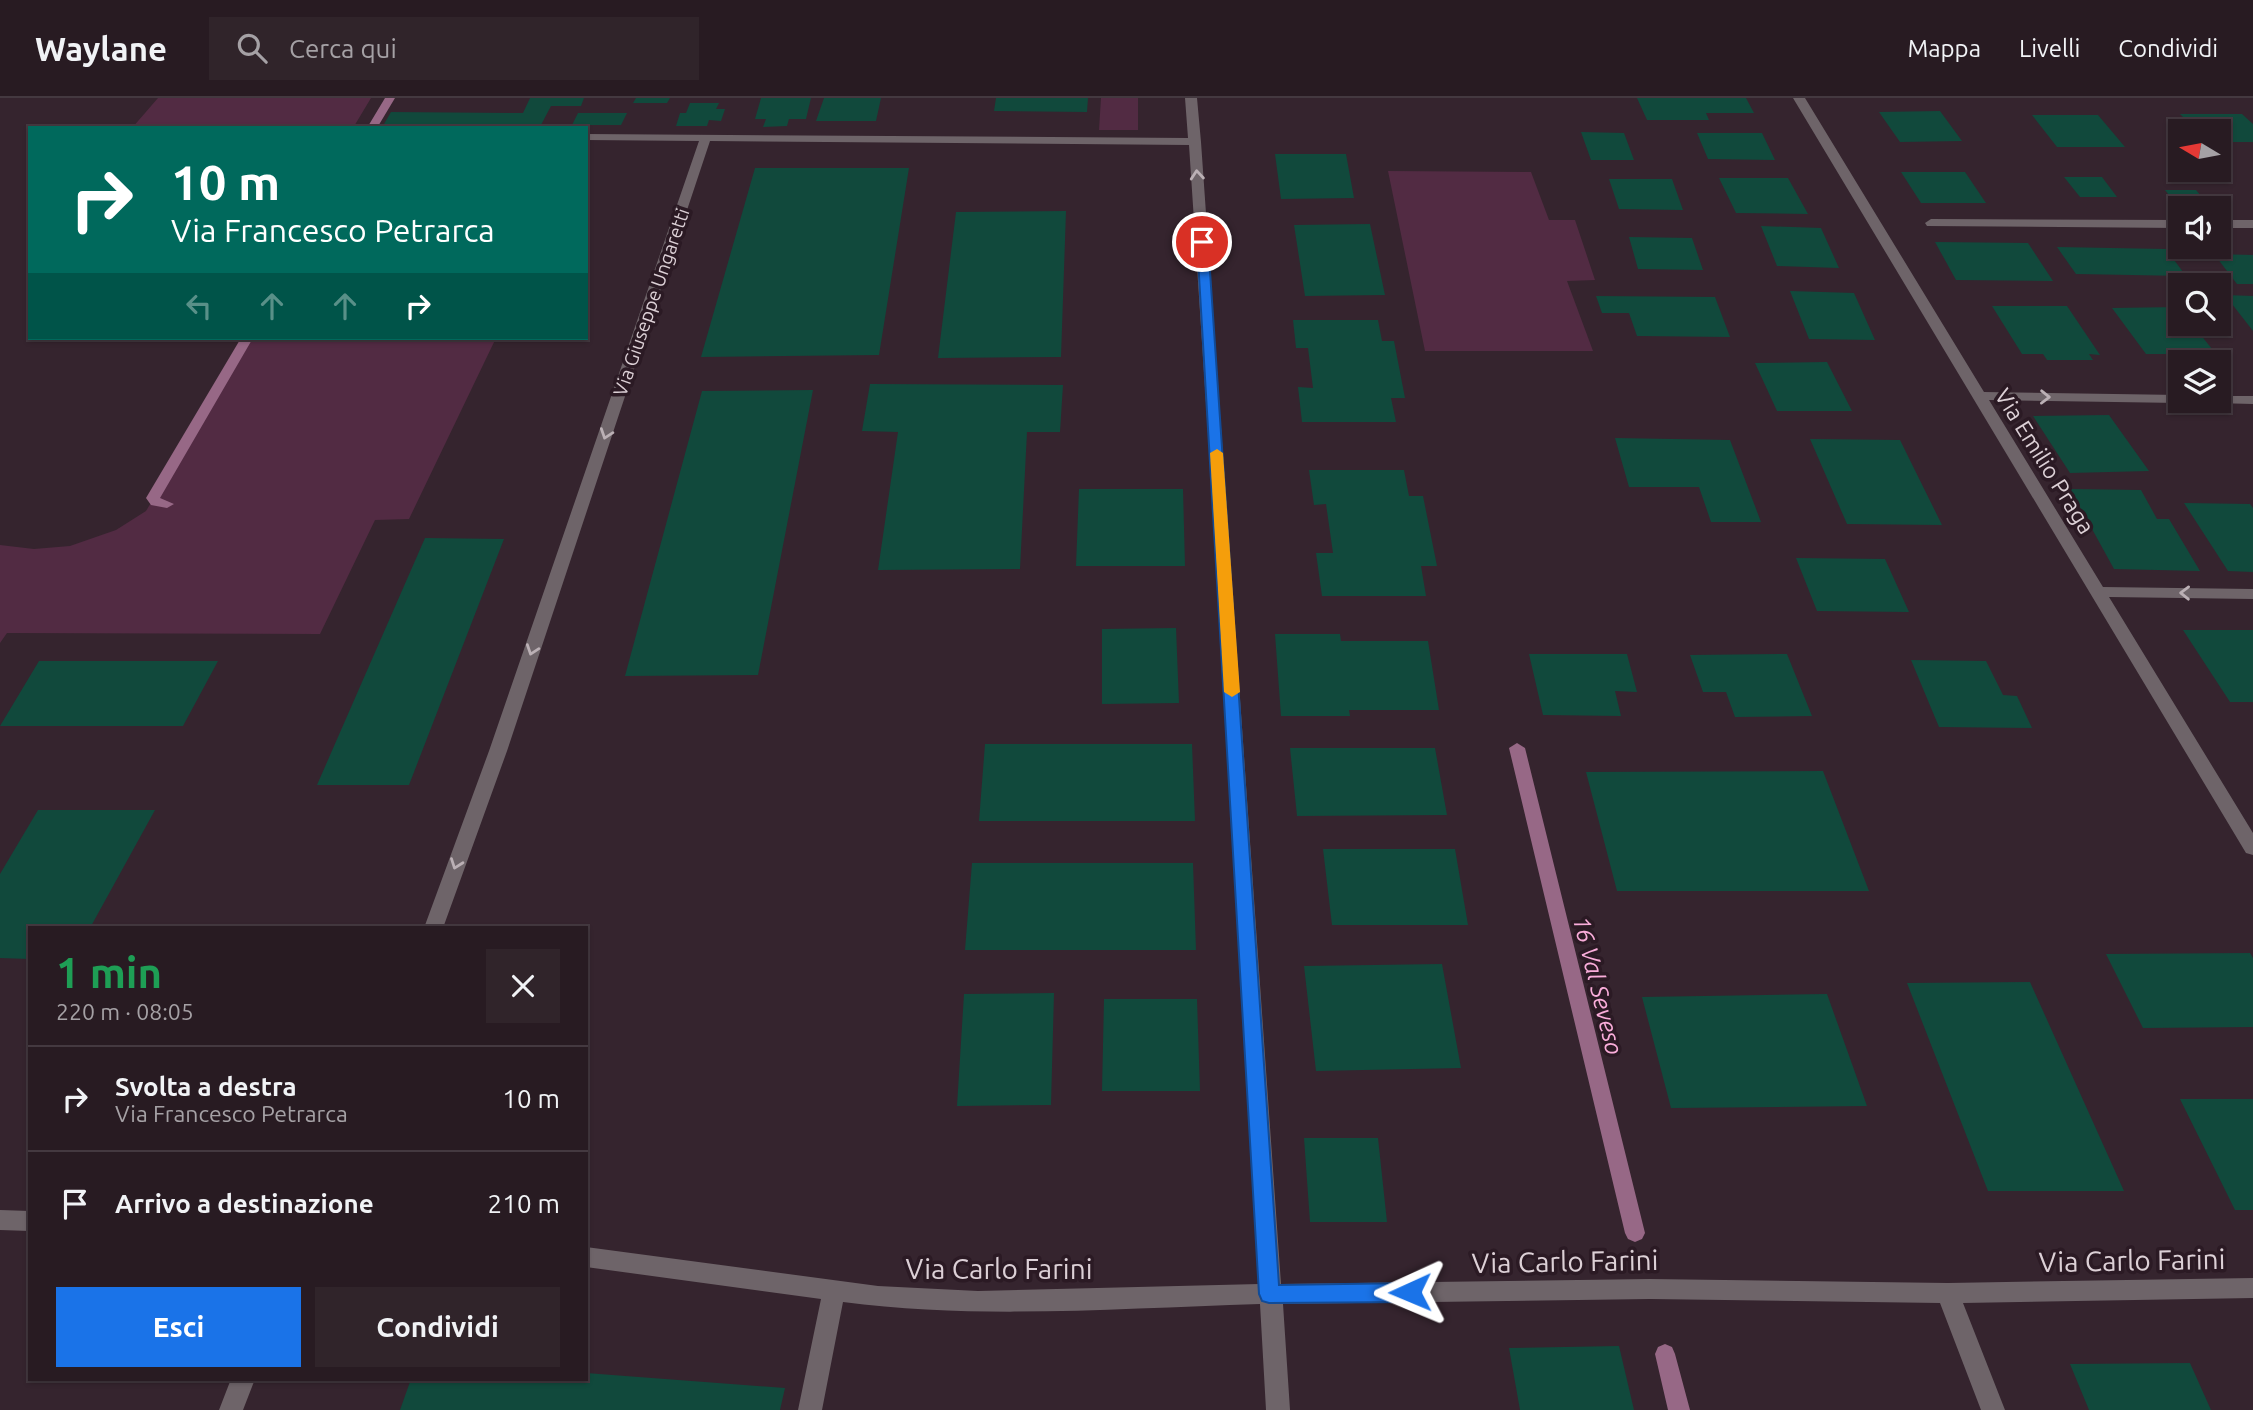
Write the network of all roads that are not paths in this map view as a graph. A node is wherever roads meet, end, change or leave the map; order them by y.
1 (1191, 98) edge
2 (1798, 98) edge
3 (588, 137) edge
4 (706, 137) junction
5 (1195, 142) junction
6 (1931, 223) dead end
7 (2168, 224) edge
8 (2231, 224) edge
9 (2253, 224) edge
10 (1977, 396) junction
11 (2168, 399) edge
12 (2231, 400) edge
13 (2253, 400) edge
14 (2099, 592) junction
15 (2253, 594) edge
16 (2253, 848) edge
17 (434, 926) edge
18 (0, 1220) edge
19 (28, 1221) edge
20 (588, 1257) edge
21 (2253, 1288) edge
22 (834, 1290) junction
23 (1948, 1293) junction
24 (1269, 1294) junction
25 (242, 1381) edge
26 (231, 1410) edge
27 (810, 1410) edge
28 (1278, 1410) edge
29 (1993, 1410) edge

1 - 5 street
2 - 10 street, Via Emilio Praga
3 - 4 street
4 - 5 street
4 -> 17 street, Via Giuseppe Ungaretti
24 -> 5 street
6 - 7 street
8 - 9 street
10 -> 11 street
10 - 14 street, Via Emilio Praga
12 - 13 street
15 -> 14 street
14 - 16 street, Via Emilio Praga
18 - 19 street
20 - 22 street, Via Carlo Farini
21 - 23 street, Via Carlo Farini
22 - 24 street, Via Carlo Farini
22 - 27 street
23 - 24 street, Via Carlo Farini
23 - 29 street
24 - 28 street
25 - 26 street

